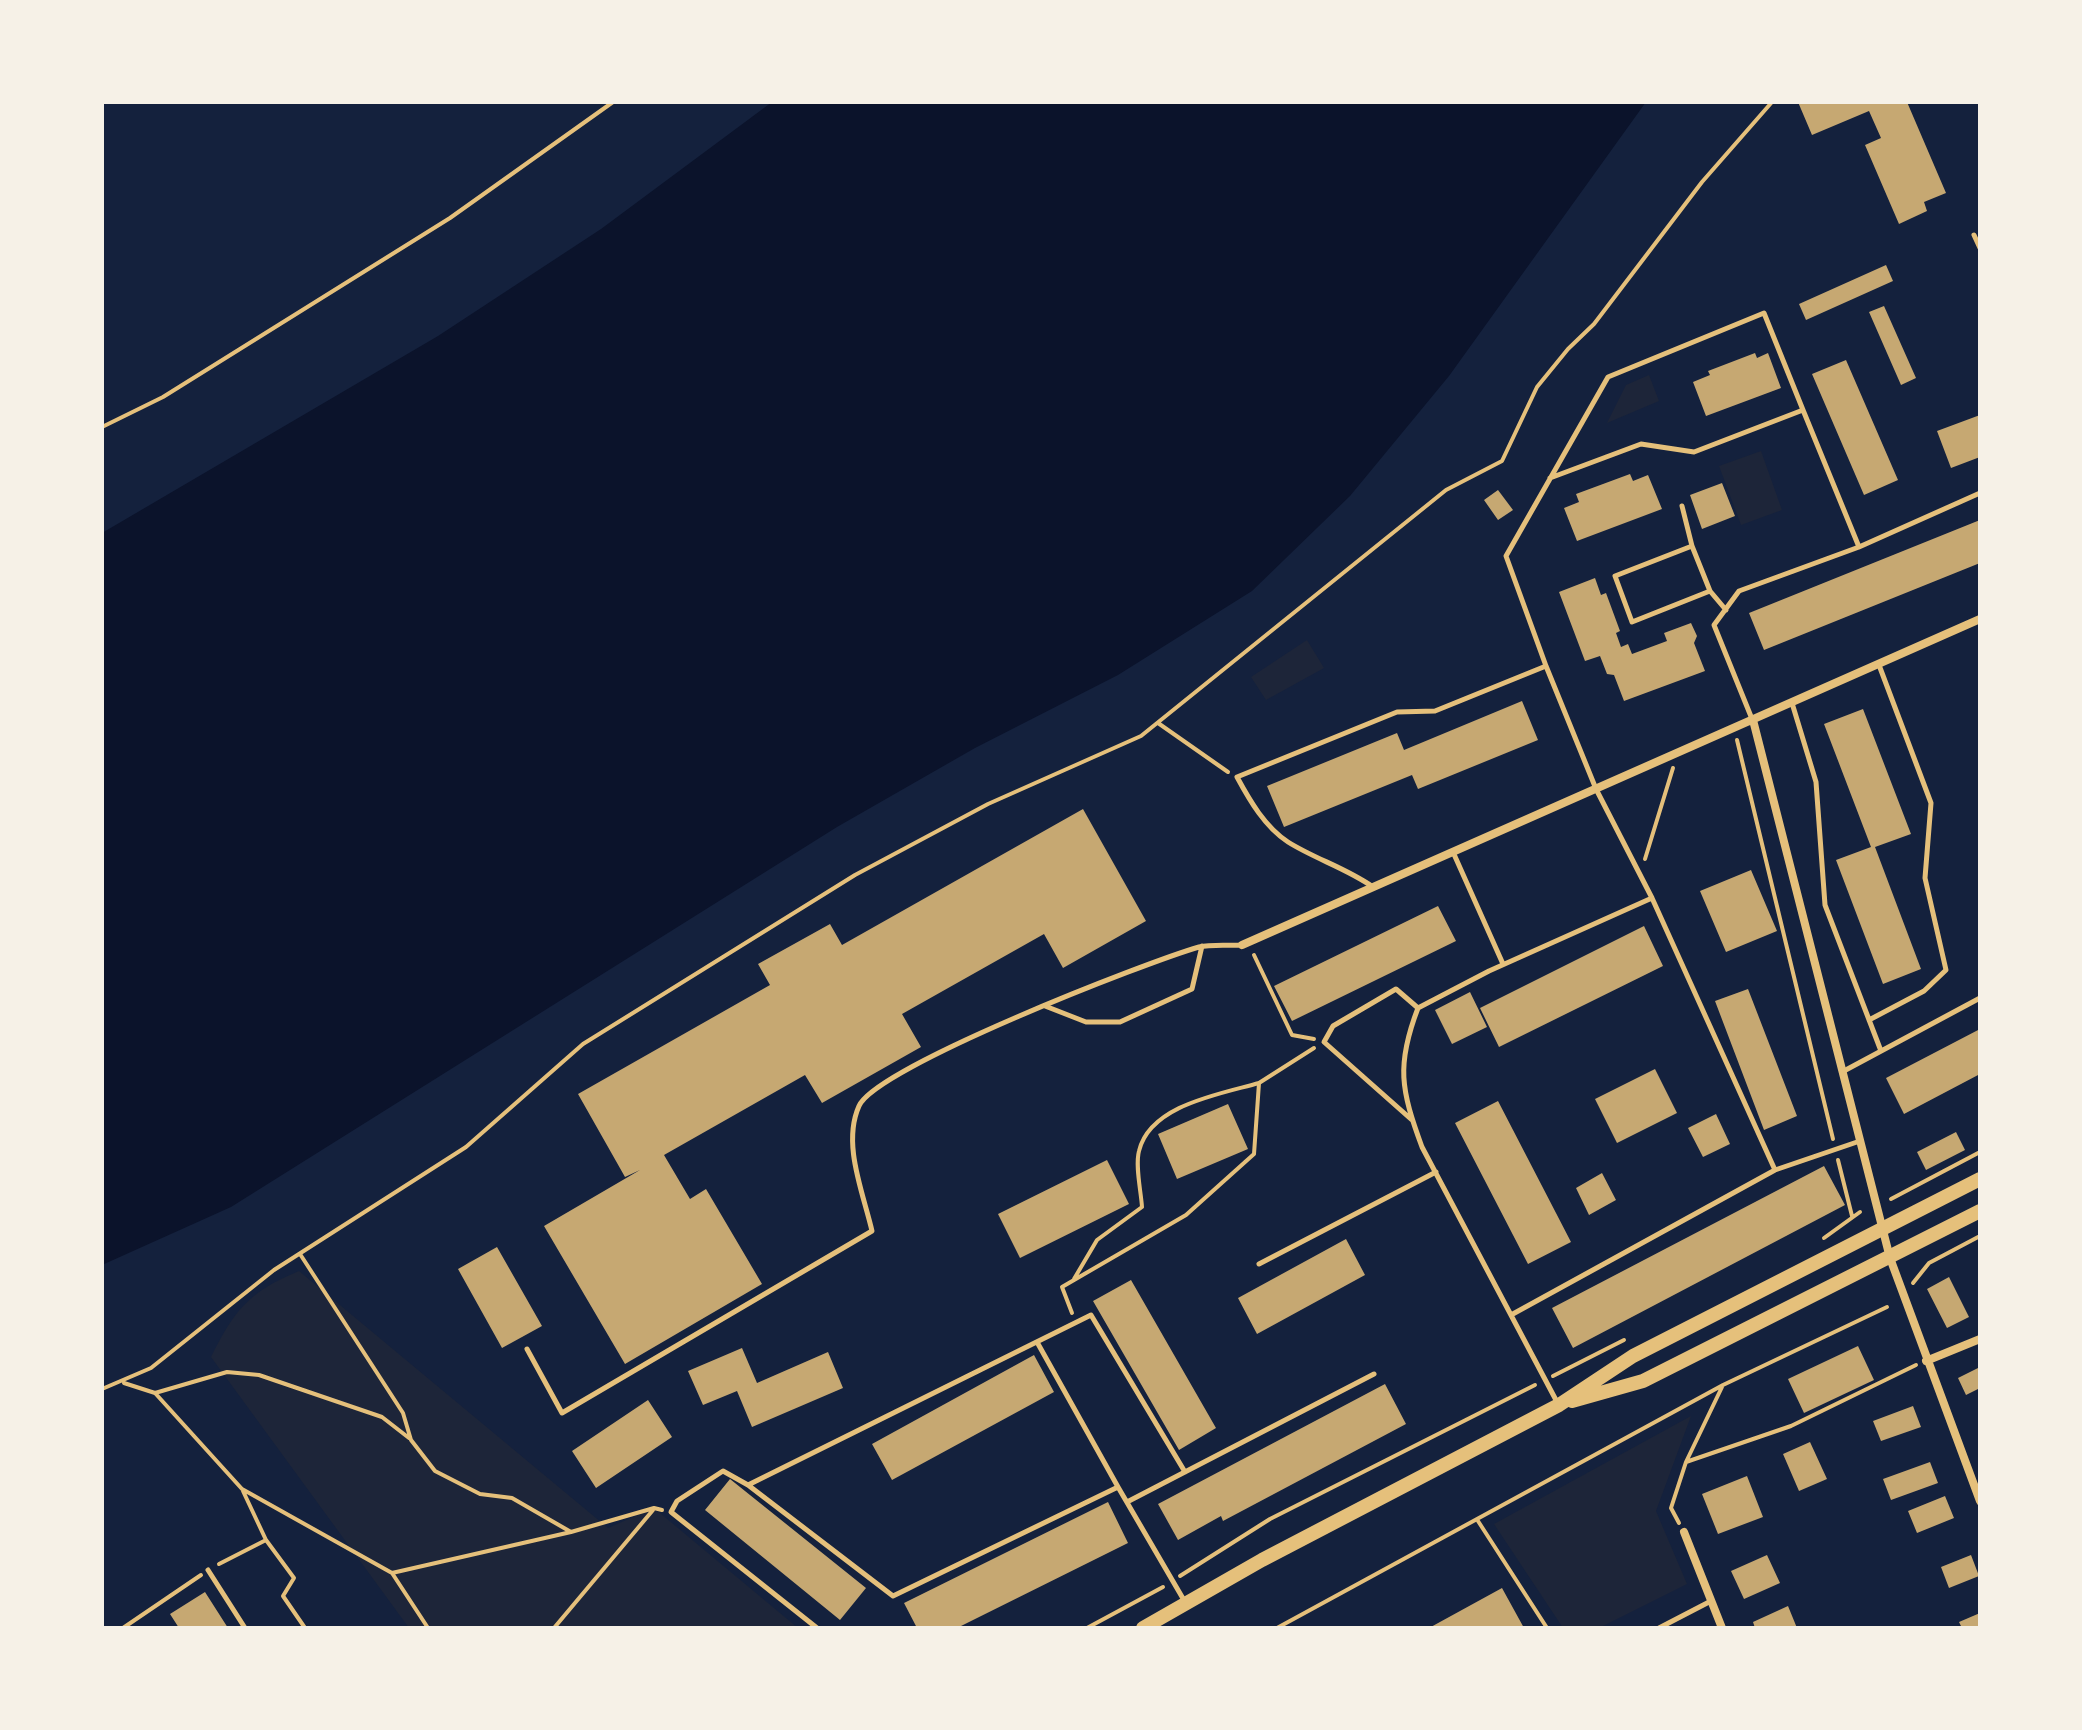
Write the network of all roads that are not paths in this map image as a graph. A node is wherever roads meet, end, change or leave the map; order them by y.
1 (1974, 235) dead end
2 (1980, 248) edge
3 (1803, 410) junction
4 (1550, 478) junction
5 (1980, 493) edge
6 (1682, 506) dead end
7 (1692, 546) junction
8 (1859, 547) junction
9 (1710, 591) junction
10 (1726, 610) junction
11 (1980, 619) edge
12 (1878, 664) junction
13 (1546, 666) junction
14 (1792, 702) junction
15 (1753, 720) junction
16 (1596, 789) junction
17 (1453, 852) junction
18 (1374, 887) junction
19 (1652, 898) junction
20 (1245, 944) joint
21 (1202, 946) junction
22 (1503, 964) junction
23 (1980, 998) edge
24 (1044, 1006) junction
25 (1418, 1008) junction
26 (1869, 1020) junction
27 (1881, 1051) junction
28 (1841, 1072) junction
29 (1412, 1121) junction
30 (1860, 1141) junction
31 (1775, 1170) junction
32 (1436, 1172) junction
33 (1980, 1179) edge
34 (1980, 1211) edge
35 (1882, 1229) junction
36 (1890, 1258) junction
37 (1259, 1264) dead end
38 (1511, 1315) junction
39 (1980, 1339) edge
40 (1037, 1342) junction
41 (527, 1349) dead end
42 (1926, 1361) junction
43 (1374, 1374) dead end
44 (1559, 1405) junction
45 (1185, 1472) junction
46 (748, 1485) junction
47 (1118, 1487) junction
48 (1980, 1501) edge
49 (1127, 1502) junction
50 (1684, 1532) road end
51 (208, 1570) dead end
52 (1711, 1601) junction
53 (1185, 1603) junction
54 (245, 1628) edge
55 (817, 1628) edge
56 (1143, 1628) edge
57 (1659, 1628) edge
58 (1722, 1628) edge

1 - 2 lane
3 - 4 lane
3 - 4 lane
3 - 8 lane
4 - 13 lane
5 - 8 lane
6 - 7 lane
7 - 9 lane
7 - 9 lane
8 - 10 lane
9 - 10 lane
10 - 15 lane
11 - 12 street
12 - 14 street
12 - 26 lane
13 - 16 lane
13 - 18 lane
14 - 15 street
14 - 26 lane
15 - 16 street
15 - 28 street
16 - 17 street
16 - 19 lane
17 - 18 street
17 - 22 lane
18 - 20 street
19 - 22 lane
19 - 31 lane
20 - 21 lane
21 - 24 lane
21 - 24 lane
22 - 25 lane
23 - 27 lane
24 - 41 lane
25 - 29 lane
25 - 29 lane
26 - 27 lane
27 - 28 lane
28 - 30 street
29 - 32 lane
30 - 31 lane
30 - 35 street
31 - 38 lane
32 - 37 lane
32 - 38 lane
33 - 35 main road
34 - 36 main road
35 - 36 street
35 - 44 main road
36 - 42 street
36 - 44 main road
38 - 44 lane
39 - 42 street
40 - 45 lane
40 - 46 lane
40 - 47 lane
42 - 48 street
43 - 45 lane
44 - 53 main road
45 - 49 lane
46 - 47 lane
46 - 55 lane
47 - 49 lane
49 - 53 lane
50 - 52 street
51 - 54 lane
52 - 57 lane
52 - 58 street
53 - 56 main road

